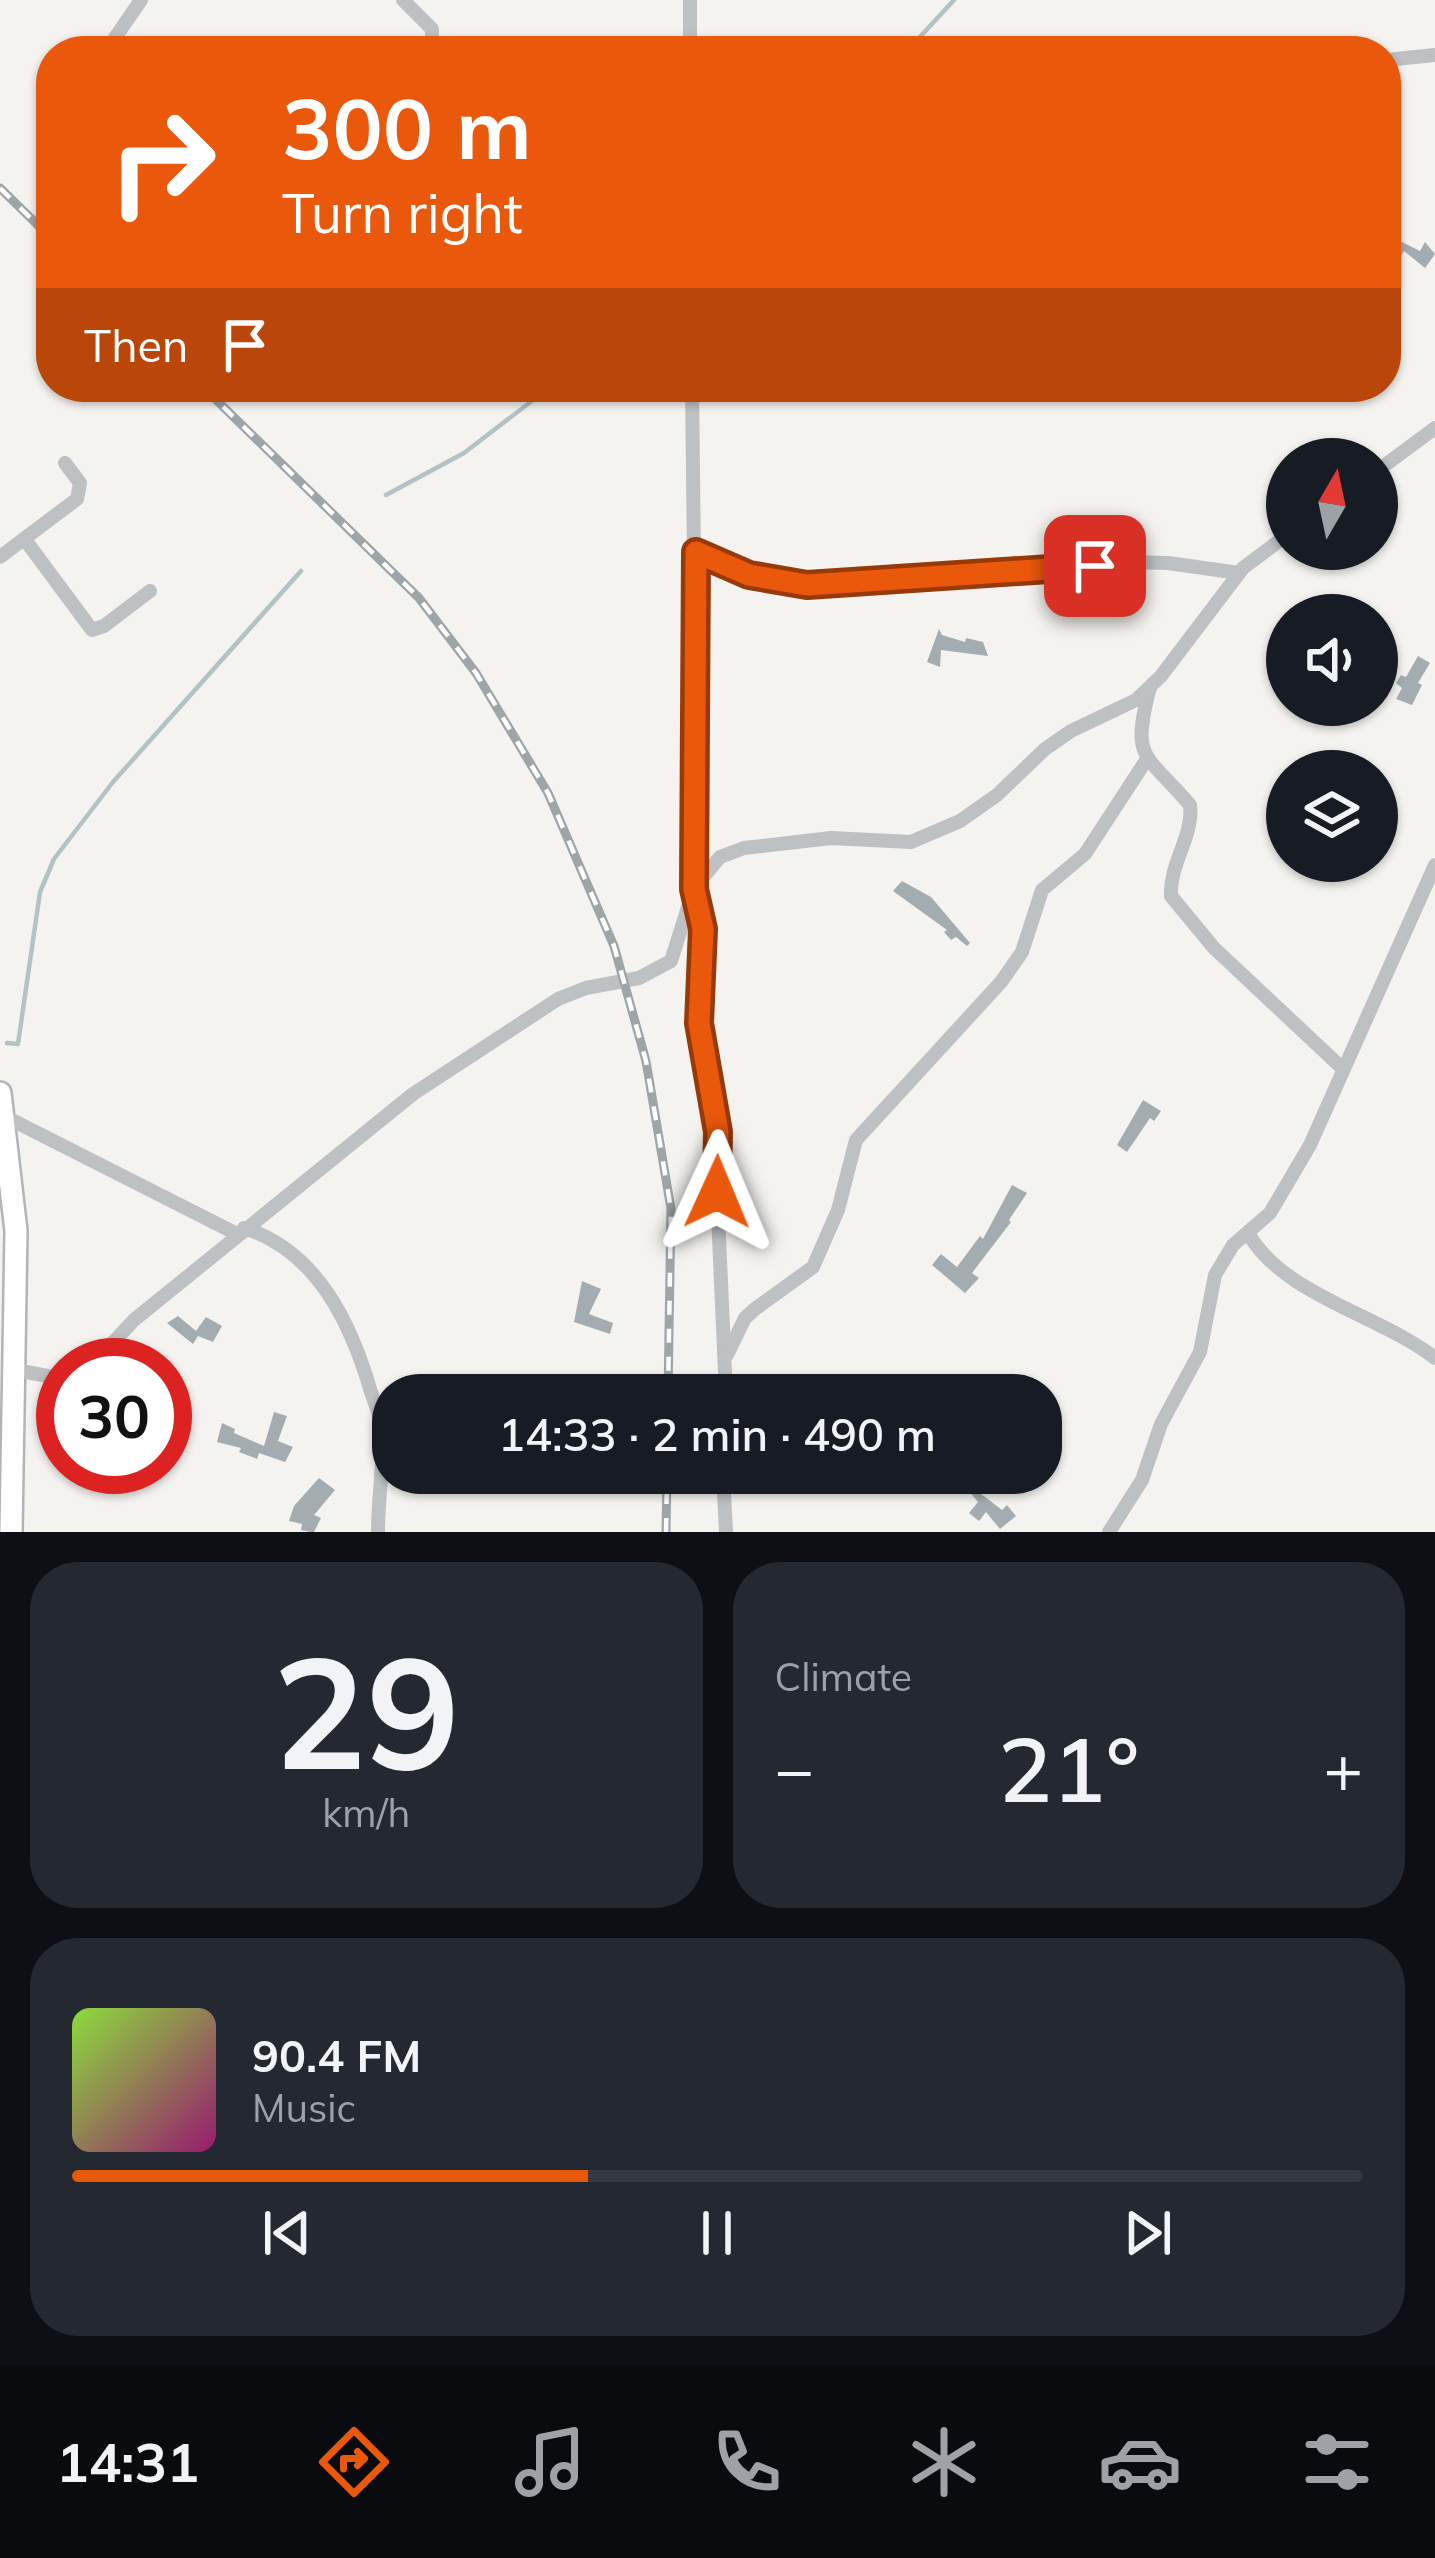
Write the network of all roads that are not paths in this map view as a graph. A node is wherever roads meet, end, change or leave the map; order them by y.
1 (141, 0) edge
2 (403, 0) edge
3 (690, 0) edge
4 (116, 36) edge
5 (432, 36) edge
6 (690, 36) edge
7 (1435, 55) edge
8 (1401, 58) edge
9 (692, 402) edge
10 (1435, 428) edge
11 (1398, 455) edge
12 (65, 464) dead end
13 (26, 541) junction
14 (696, 552) junction
15 (1266, 552) edge
16 (0, 557) edge
17 (1239, 573) junction
18 (151, 591) dead end
19 (1150, 688) junction
20 (1147, 759) junction
21 (1435, 865) edge
22 (694, 889) junction
23 (1342, 1068) junction
24 (2, 1104) edge
25 (241, 1231) junction
26 (1248, 1233) junction
27 (113, 1338) edge
28 (727, 1355) junction
29 (1435, 1358) edge
30 (16, 1370) junction
31 (36, 1373) edge
32 (727, 1374) edge
33 (7, 1444) edge
34 (724, 1494) edge
35 (11, 1532) edge
36 (378, 1532) edge
37 (726, 1532) edge
38 (1109, 1532) edge

1 - 4 street
2 - 5 street
3 - 6 street
7 - 8 street
9 - 14 street
10 - 11 street
12 - 13 street
13 - 16 street
13 - 18 street
14 - 17 street
14 - 22 street
15 - 17 street
17 - 19 street
19 - 20 street
19 - 22 street
20 - 23 street
20 - 28 street
21 - 23 street
22 - 25 street
22 - 28 street
23 - 26 street
24 - 25 street
24 - 30 main road
25 - 27 street
25 - 36 street
26 - 29 street
26 - 38 street
28 - 32 street
30 - 31 street
30 - 33 main road
33 - 35 main road
34 - 37 street

